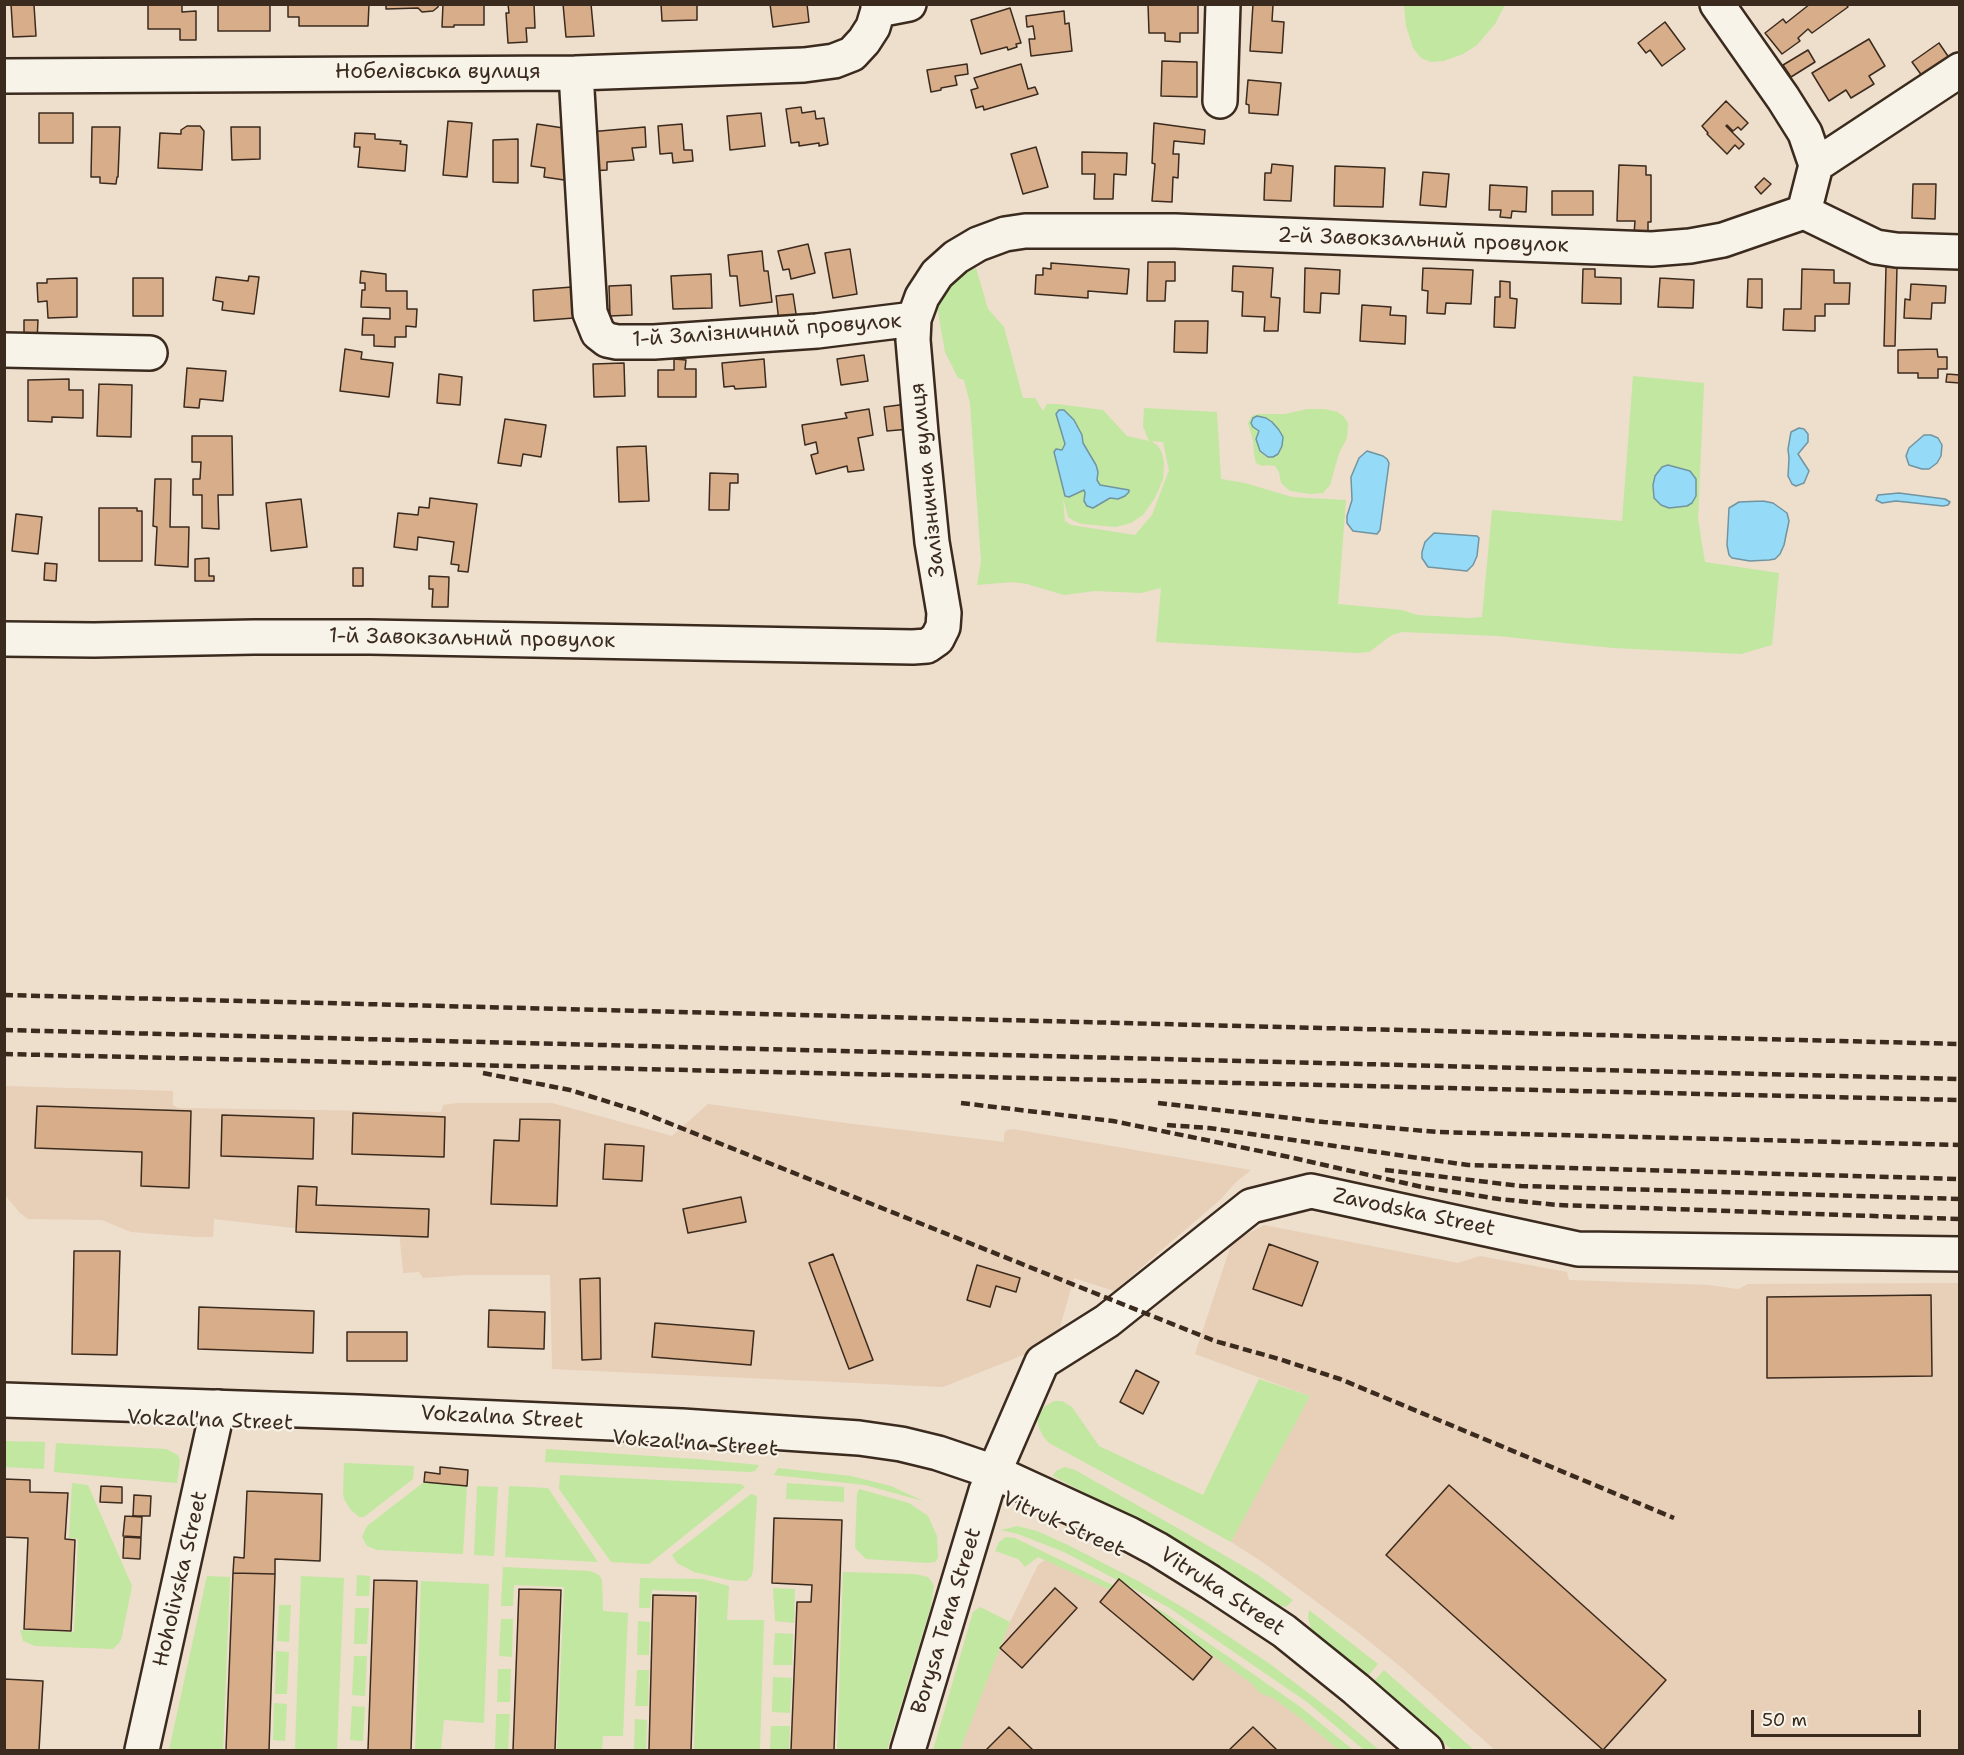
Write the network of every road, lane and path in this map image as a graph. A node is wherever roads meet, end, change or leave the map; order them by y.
1 (1223, 4) edge
2 (1717, 4) edge
3 (888, 6) edge
4 (1959, 70) edge
5 (576, 73) junction
6 (4, 76) edge
7 (1220, 101) dead end
8 (1816, 165) junction
9 (1804, 212) junction
10 (1959, 252) edge
11 (914, 319) junction
12 (4, 350) edge
13 (150, 353) dead end
14 (4, 639) edge
15 (937, 639) joint
16 (1959, 1254) edge
17 (4, 1400) edge
18 (4, 1413) edge
19 (217, 1414) junction
20 (990, 1482) junction
21 (142, 1750) edge
22 (908, 1750) edge
23 (1400, 1750) edge
24 (1426, 1750) edge

1 - 7 street
2 - 8 street
3 - 5 street, Нобелівська вулиця
4 - 8 street
5 - 6 street, Нобелівська вулиця
5 - 11 street, 1-й Залізничний провулок
8 - 9 street
9 - 10 street
9 - 11 street, 2-й Завокзальний провулок
11 - 15 street, Залізнична вулиця
12 - 13 street
14 - 15 street, 1-й Завокзальний провулок
16 - 20 street, Zavodska Street
17 - 19 street, Vokzalna Street
18 - 19 street, Vokzal'na Street
19 - 20 street, Vokzalna Street
19 - 21 street, Hoholivska Street
20 - 22 street, Borysa Tena Street
20 - 23 street, Vitruk Street
20 - 24 street, Vitruka Street

